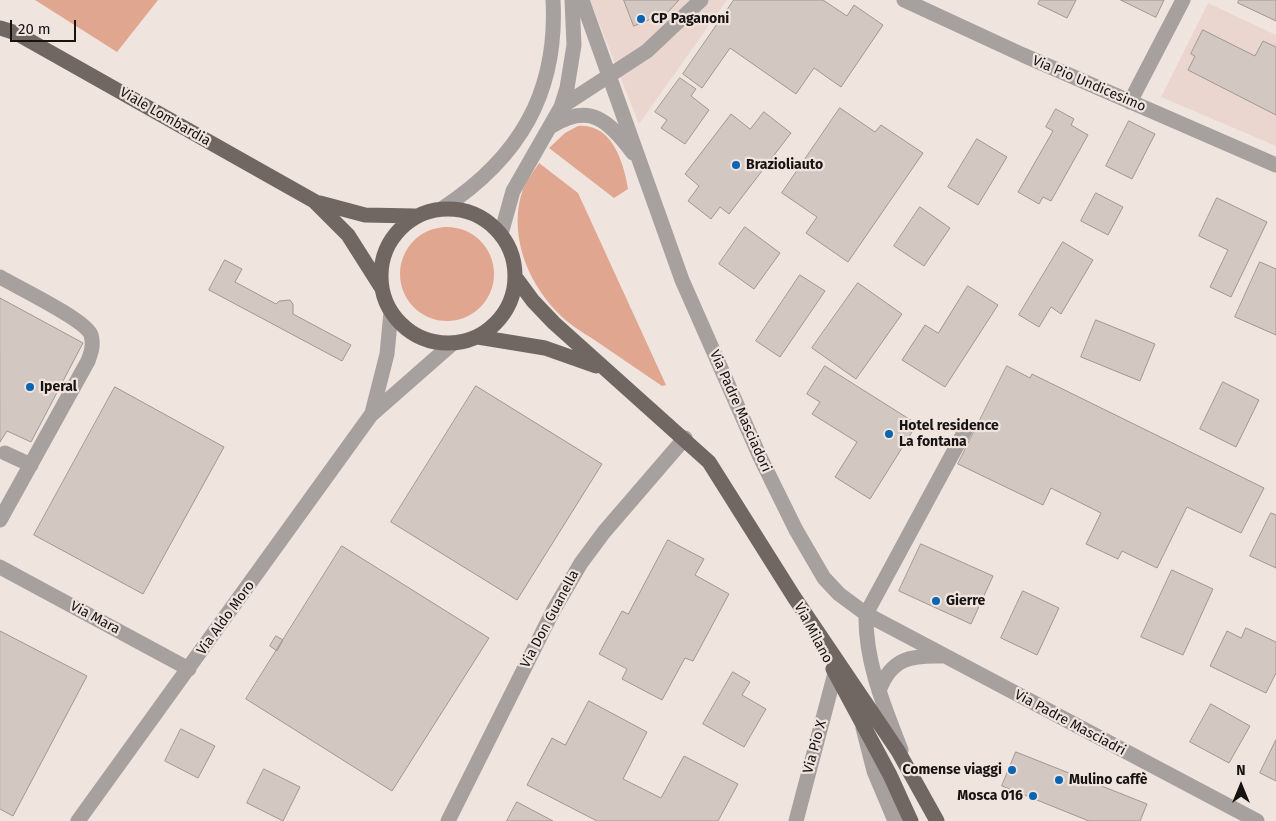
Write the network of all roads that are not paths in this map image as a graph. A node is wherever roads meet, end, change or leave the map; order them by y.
1 (553, 0) edge
2 (572, 0) edge
3 (582, 0) edge
4 (701, 0) edge
5 (904, 0) edge
6 (1183, 0) edge
7 (0, 18) edge
8 (0, 28) edge
9 (16, 33) junction
10 (611, 77) junction
11 (1130, 102) junction
12 (561, 107) junction
13 (551, 127) junction
14 (1276, 165) edge
15 (642, 166) junction
16 (314, 201) junction
17 (443, 208) junction
18 (416, 216) junction
19 (501, 234) junction
20 (0, 277) edge
21 (516, 278) junction
22 (381, 287) junction
23 (391, 312) junction
24 (478, 337) junction
25 (453, 343) junction
26 (609, 372) junction
27 (371, 414) junction
28 (967, 427) dead end
29 (685, 438) junction
30 (5, 452) dead end
31 (31, 465) junction
32 (0, 520) edge
33 (0, 567) edge
34 (794, 597) junction
35 (866, 614) junction
36 (884, 624) joint
37 (944, 656) junction
38 (189, 669) junction
39 (835, 673) junction
40 (879, 691) junction
41 (861, 722) junction
42 (909, 770) junction
43 (929, 805) junction
44 (78, 821) edge
45 (448, 821) edge
46 (796, 821) edge
47 (895, 821) edge
48 (911, 821) edge
49 (932, 821) edge
50 (937, 821) edge
51 (1257, 821) edge

1 - 17 street
2 - 12 street
3 - 10 street, Via Padre Masciadori
4 - 10 street
5 - 11 street, Via Pio Undicesimo
6 - 11 street
7 - 9 main road
8 - 9 main road
9 - 16 main road, Viale Lombardia
10 - 12 street
10 - 15 street, Via Padre Masciadori
11 - 14 street, Via Pio Undicesimo
12 - 13 street
13 - 15 street
13 - 19 street
15 - 35 street, Via Padre Masciadori
16 - 18 main road, Viale Lombardia
16 - 22 main road, Viale Lombardia
17 - 18 main road
17 - 19 main road
18 - 22 main road
19 - 21 main road
20 - 31 street
21 - 24 main road
21 - 26 main road
22 - 23 main road
23 - 25 main road
23 - 27 street, Via Aldo Moro
24 - 25 main road
24 - 26 main road
25 - 27 street, Via Aldo Moro
26 - 29 main road
27 - 38 street, Via Aldo Moro
28 - 35 street
29 - 34 main road
29 - 45 street, Via Don Guanella
30 - 31 street
31 - 32 street
33 - 38 street, Via Mara
34 - 39 main road, Via Milano
34 - 42 main road, Via Milano
35 - 36 street, Via Padre Masciadori
35 - 40 street
36 - 37 street, Via Padre Masciadri
37 - 40 street
37 - 51 street, Via Padre Masciadri
38 - 44 street, Via Aldo Moro
39 - 41 main road, Via Milano
39 - 46 street, Via Pio X
40 - 42 street
41 - 47 street
41 - 48 main road, Via Milano
42 - 43 main road, Via Milano
43 - 49 street
43 - 50 main road, Via Milano

